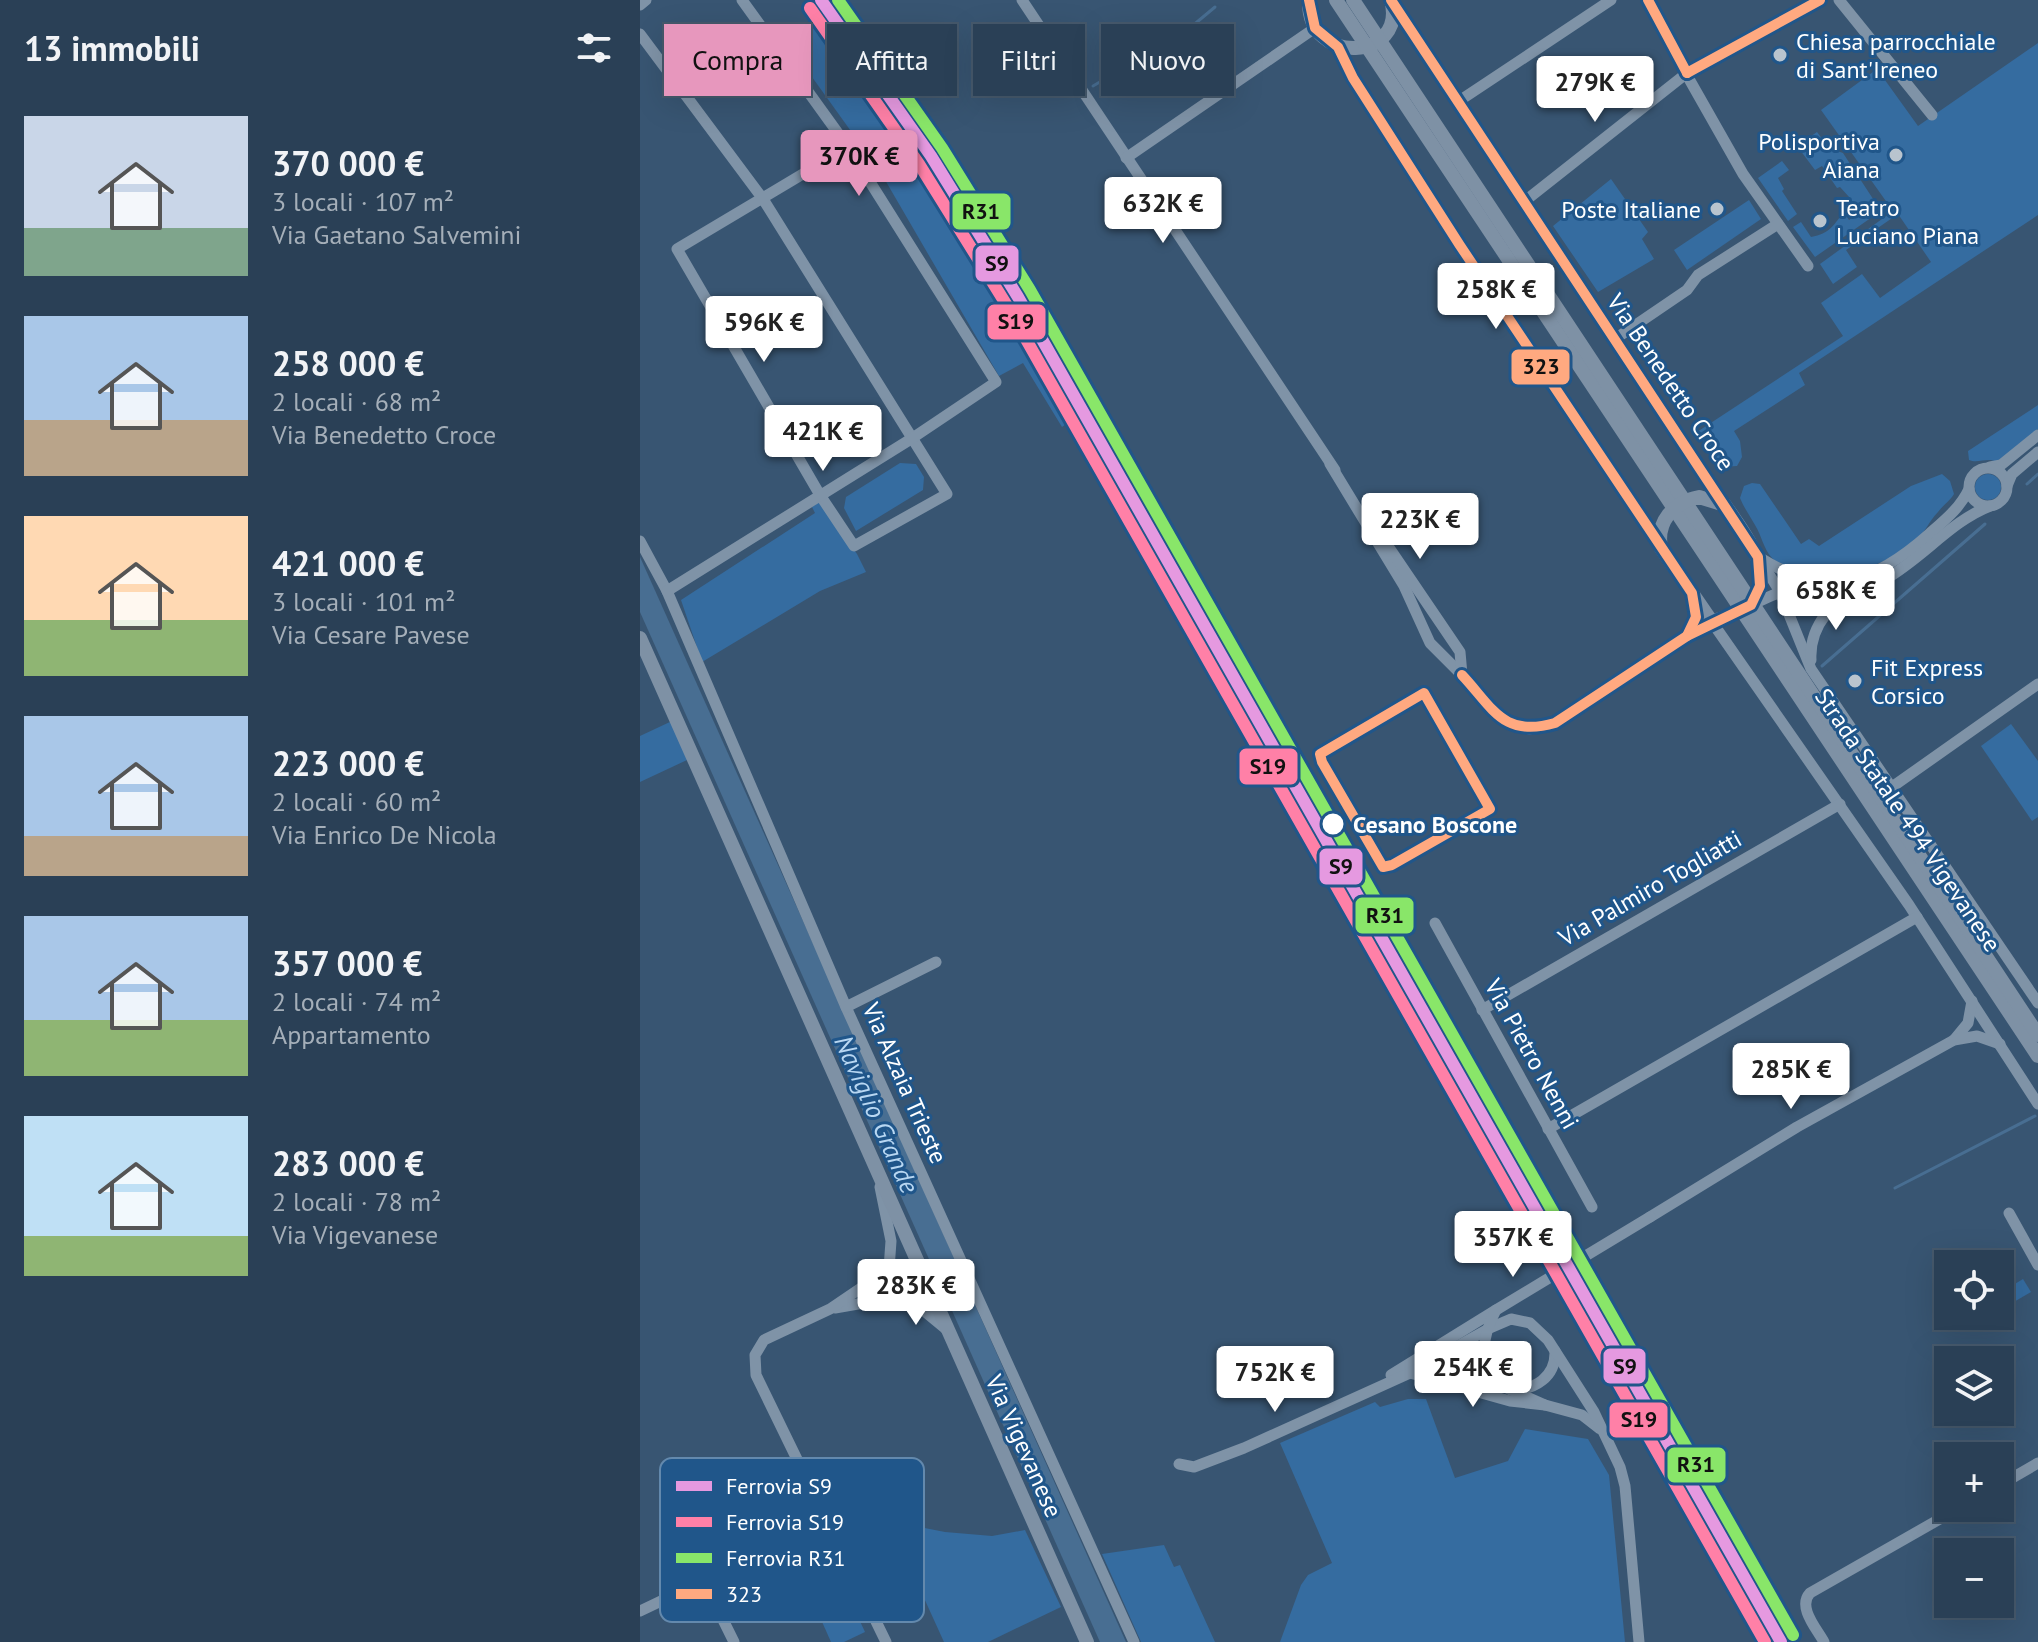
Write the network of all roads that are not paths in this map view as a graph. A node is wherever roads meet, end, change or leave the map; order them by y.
1 (646, 0) edge
2 (742, 0) edge
3 (1309, 0) edge
4 (1336, 0) edge
5 (1353, 0) edge
6 (1611, 0) edge
7 (1648, 0) edge
8 (1820, 0) edge
9 (1839, 0) edge
10 (1024, 3) edge
11 (1392, 3) edge
12 (640, 5) edge
13 (1315, 28) junction
14 (640, 34) edge
15 (1373, 44) junction
16 (1338, 47) junction
17 (1687, 73) junction
18 (1459, 101) junction
19 (1932, 115) dead end
20 (848, 147) junction
21 (1126, 158) junction
22 (763, 199) junction
23 (1525, 201) junction
24 (1778, 224) junction
25 (1808, 266) dead end
26 (1615, 339) junction
27 (2038, 435) edge
28 (911, 439) junction
29 (2038, 452) edge
30 (1330, 464) junction
31 (1987, 468) junction
32 (2007, 486) junction
33 (1969, 489) junction
34 (820, 495) junction
35 (1725, 505) junction
36 (1678, 506) junction
37 (1990, 506) junction
38 (640, 541) edge
39 (1661, 548) junction
40 (1758, 557) junction
41 (667, 591) junction
42 (1780, 592) junction
43 (1692, 593) junction
44 (1852, 593) junction
45 (1745, 607) junction
46 (1712, 622) junction
47 (1687, 636) junction
48 (640, 638) edge
49 (1727, 644) junction
50 (1811, 669) junction
51 (1462, 675) junction
52 (2038, 684) edge
53 (1892, 787) junction
54 (1840, 804) junction
55 (1922, 832) junction
56 (1956, 911) junction
57 (1917, 917) junction
58 (1435, 923) dead end
59 (936, 962) dead end
60 (1972, 1001) junction
61 (2038, 1003) edge
62 (846, 1007) junction
63 (1482, 1010) junction
64 (2038, 1035) edge
65 (1954, 1040) junction
66 (2000, 1044) junction
67 (2038, 1056) edge
68 (2038, 1104) edge
69 (1548, 1129) junction
70 (877, 1171) junction
71 (1592, 1207) dead end
72 (2009, 1213) dead end
73 (2038, 1265) edge
74 (889, 1269) junction
75 (921, 1269) junction
76 (898, 1297) junction
77 (830, 1309) junction
78 (1496, 1310) junction
79 (949, 1331) junction
80 (1555, 1351) junction
81 (1410, 1373) junction
82 (1506, 1388) junction
83 (1371, 1389) junction
84 (1545, 1405) junction
85 (1602, 1432) junction
86 (798, 1458) edge
87 (2038, 1463) edge
88 (1179, 1464) dead end
89 (2014, 1477) edge
90 (1934, 1522) edge
91 (660, 1601) edge
92 (640, 1611) edge
93 (724, 1622) edge
94 (876, 1622) edge
95 (734, 1642) edge
96 (886, 1642) edge
97 (1087, 1642) edge
98 (1134, 1642) edge
99 (1639, 1642) edge
100 (1824, 1642) edge

1 - 12 street
2 - 20 street
3 - 13 main road
4 - 15 main road
5 - 15 main road
6 - 18 street
7 - 17 street
8 - 17 street
9 - 19 street
10 - 21 street
11 - 15 main road
11 - 18 street, Via Benedetto Croce
13 - 16 main road
13 - 21 street
14 - 22 street
15 - 16 main road
15 - 36 main road
16 - 39 street
17 - 23 street
17 - 24 street
18 - 23 street, Via Benedetto Croce
20 - 22 street
20 - 28 street
21 - 30 street
22 - 28 street
22 - 34 street
23 - 26 street, Via Benedetto Croce
24 - 25 street
24 - 26 street
26 - 35 street, Via Benedetto Croce
27 - 31 street
28 - 34 street
28 - 34 street
29 - 32 street
30 - 51 street
30 - 51 street
31 - 32 street
31 - 33 street
32 - 37 street
33 - 37 street
33 - 40 street
34 - 41 street
35 - 36 main road, Via Benedetto Croce
35 - 40 main road, Via Benedetto Croce
36 - 39 main road
36 - 45 main road
37 - 44 street
38 - 41 street, Via Alzaia Trieste
39 - 43 main road
40 - 42 street
40 - 45 main road
41 - 62 street, Via Alzaia Trieste
42 - 44 street
42 - 45 street
42 - 50 street
43 - 46 main road
43 - 47 street
44 - 50 street
45 - 46 main road
45 - 56 main road, Strada Statale 494 Vigevanese
45 - 67 main road, Strada Statale 494 Vigevanese
46 - 47 street
46 - 49 street
47 - 49 street
47 - 51 street
48 - 70 main road, Via Vigevanese
49 - 54 street
50 - 53 street
52 - 53 street
53 - 55 street
54 - 57 street
54 - 63 street, Via Palmiro Togliatti
55 - 56 street
55 - 61 street
56 - 64 main road, Strada Statale 494 Vigevanese
57 - 60 street
57 - 69 street
58 - 63 street, Via Pietro Nenni
59 - 62 street
60 - 65 street
60 - 66 street
62 - 98 street, Via Alzaia Trieste
63 - 69 street, Via Pietro Nenni
65 - 66 street
65 - 78 street, bridge
66 - 68 street
69 - 71 street, Via Pietro Nenni
70 - 74 street
70 - 75 main road, Via Vigevanese
72 - 73 street
74 - 75 street
74 - 77 street
75 - 76 street
75 - 79 main road, Via Vigevanese
76 - 77 street
76 - 79 street
77 - 86 street
78 - 82 street, bridge
78 - 83 street
79 - 97 main road, Via Vigevanese
80 - 81 street
80 - 82 street
80 - 85 street
81 - 83 street
81 - 84 street
82 - 84 street
83 - 88 street
84 - 85 street
85 - 99 street
87 - 89 street
90 - 100 street
91 - 92 street
93 - 95 street
94 - 96 street

